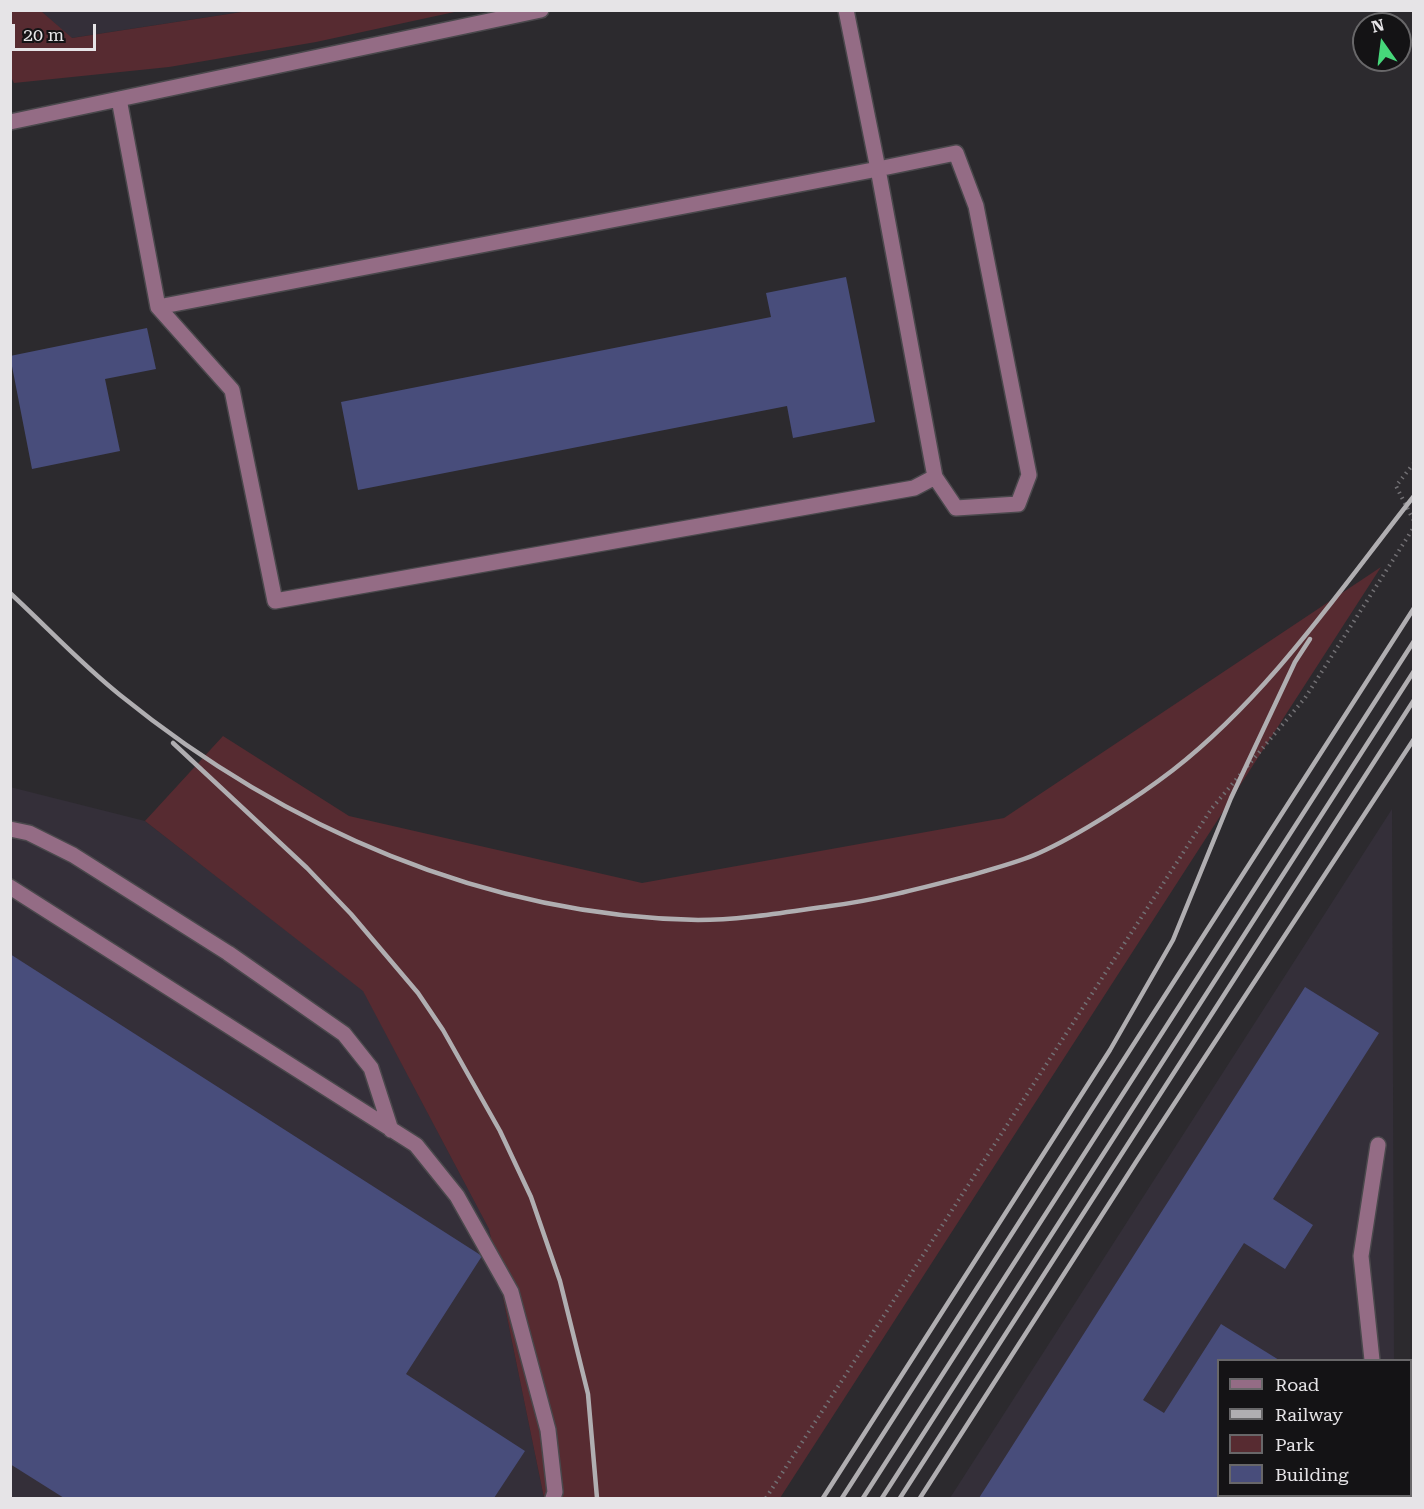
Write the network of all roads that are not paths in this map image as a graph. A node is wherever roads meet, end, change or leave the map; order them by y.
1 (541, 10) edge
2 (846, 10) edge
3 (119, 99) junction
4 (10, 122) edge
5 (878, 169) junction
6 (158, 307) junction
7 (935, 477) junction
8 (10, 829) edge
9 (10, 888) edge
10 (392, 1130) junction
11 (1378, 1145) dead end
12 (1372, 1359) edge
13 (553, 1498) edge

1 - 3 lane
2 - 5 lane
3 - 4 lane
3 - 6 lane
5 - 6 lane
5 - 7 lane
5 - 7 lane
6 - 7 lane
8 - 10 lane
9 - 10 lane
10 - 13 lane
11 - 12 lane

